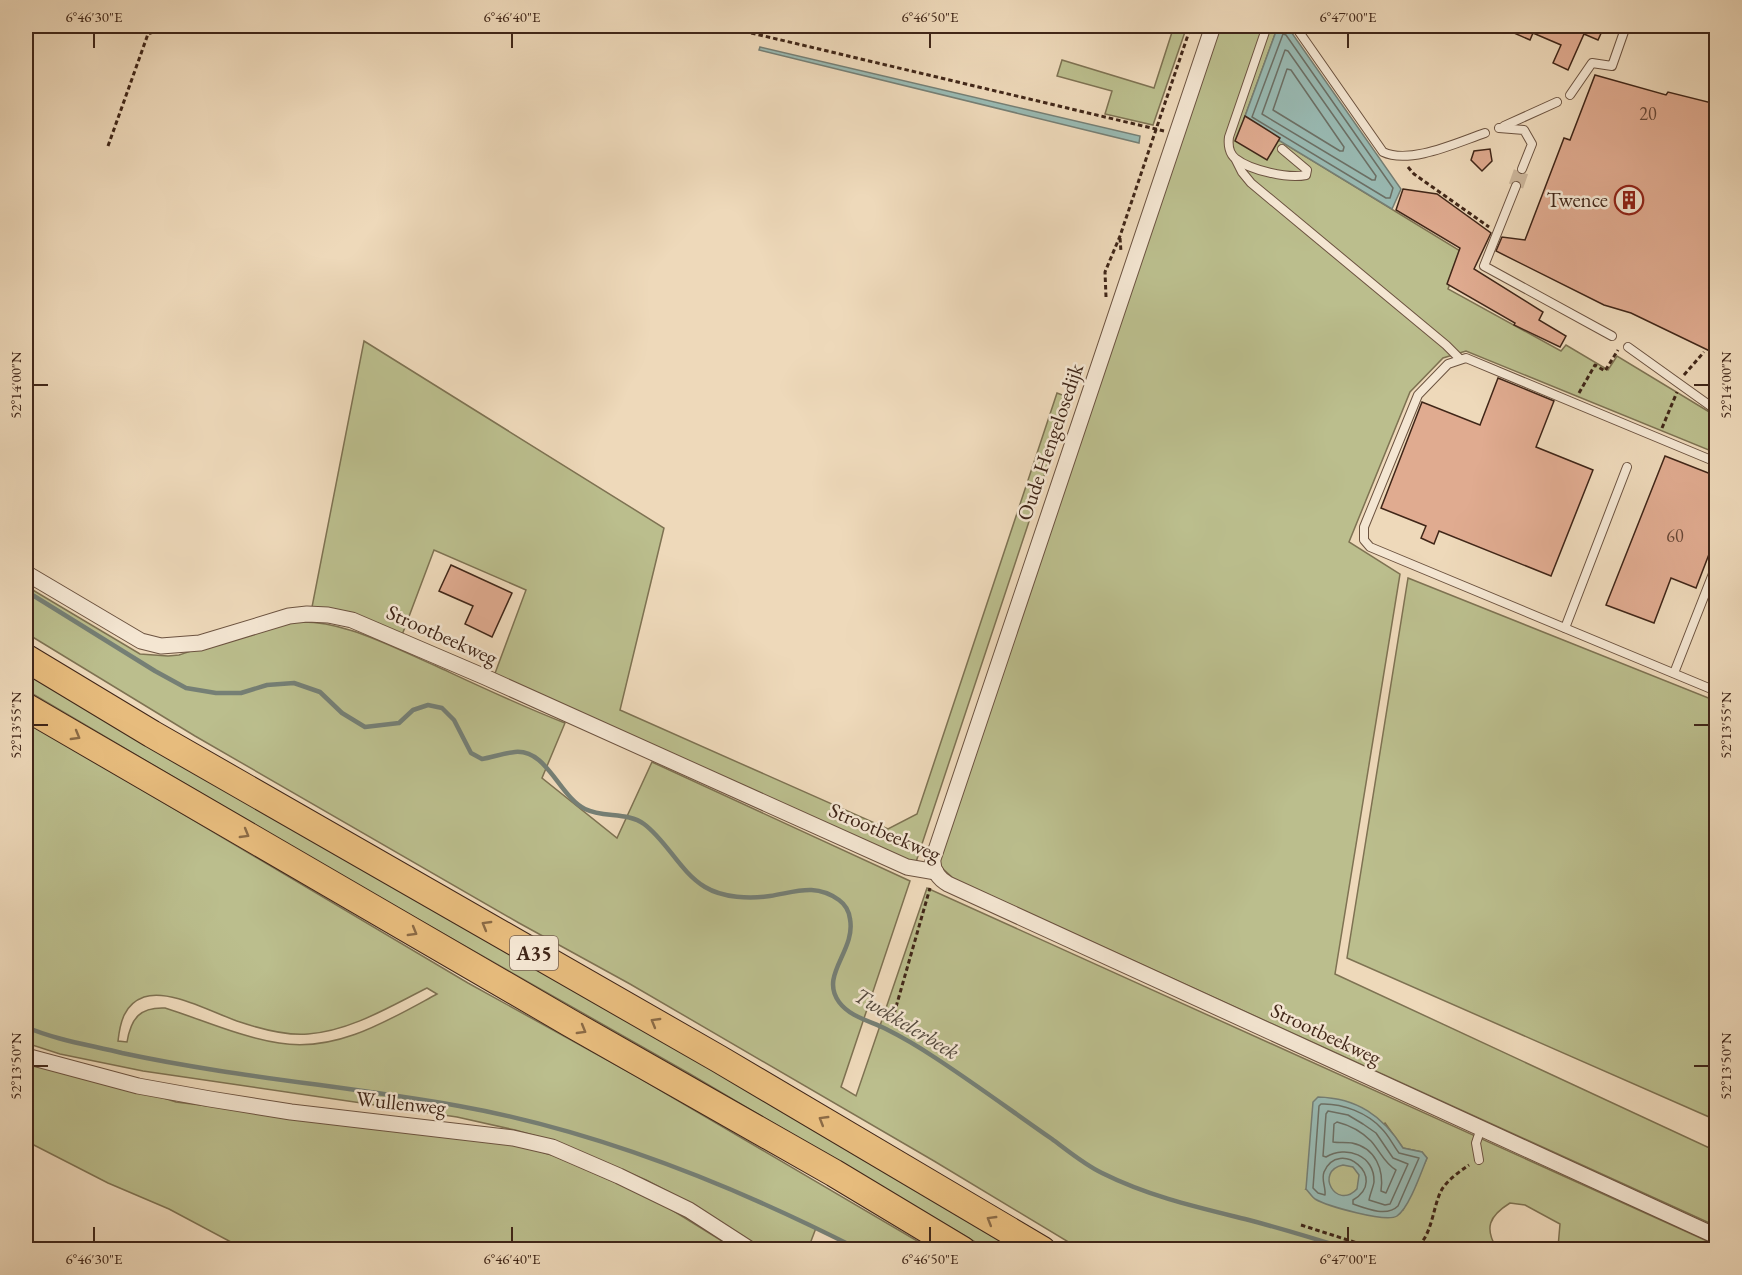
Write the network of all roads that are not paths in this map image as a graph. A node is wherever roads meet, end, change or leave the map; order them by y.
1 (1213, 26) edge
2 (1267, 26) edge
3 (1295, 26) edge
4 (1626, 26) edge
5 (1570, 95) dead end
6 (1557, 102) dead end
7 (1485, 133) dead end
8 (1282, 149) dead end
9 (1236, 160) junction
10 (1522, 169) tunnel mouth
11 (1516, 186) tunnel mouth
12 (1612, 336) dead end
13 (1624, 346) road end
14 (1460, 359) junction
15 (1716, 410) edge
16 (1716, 462) edge
17 (1627, 467) dead end
18 (1716, 566) edge
19 (26, 573) edge
20 (1565, 627) junction
21 (26, 658) edge
22 (1674, 673) junction
23 (1716, 691) edge
24 (26, 707) edge
25 (936, 872) junction
26 (26, 1056) edge
27 (1481, 1128) junction
28 (1479, 1160) road end
29 (1716, 1236) edge
30 (751, 1250) edge
31 (962, 1250) edge
32 (1041, 1250) edge

1 - 25 street, Oude Hengelosedijk
2 - 9 lane
3 - 7 lane
4 - 5 lane
6 - 10 lane
8 - 9 lane
9 - 14 lane
11 - 12 lane
13 - 15 lane
14 - 16 lane
14 - 20 lane
17 - 20 lane
18 - 22 lane
19 - 25 street, Strootbeekweg
20 - 22 lane
32 -> 21 highway, A35
22 - 23 lane
24 -> 31 highway, A35
25 - 27 street, Strootbeekweg
26 - 30 street, Wullenweg
27 - 28 lane
27 - 29 street, Strootbeekweg

